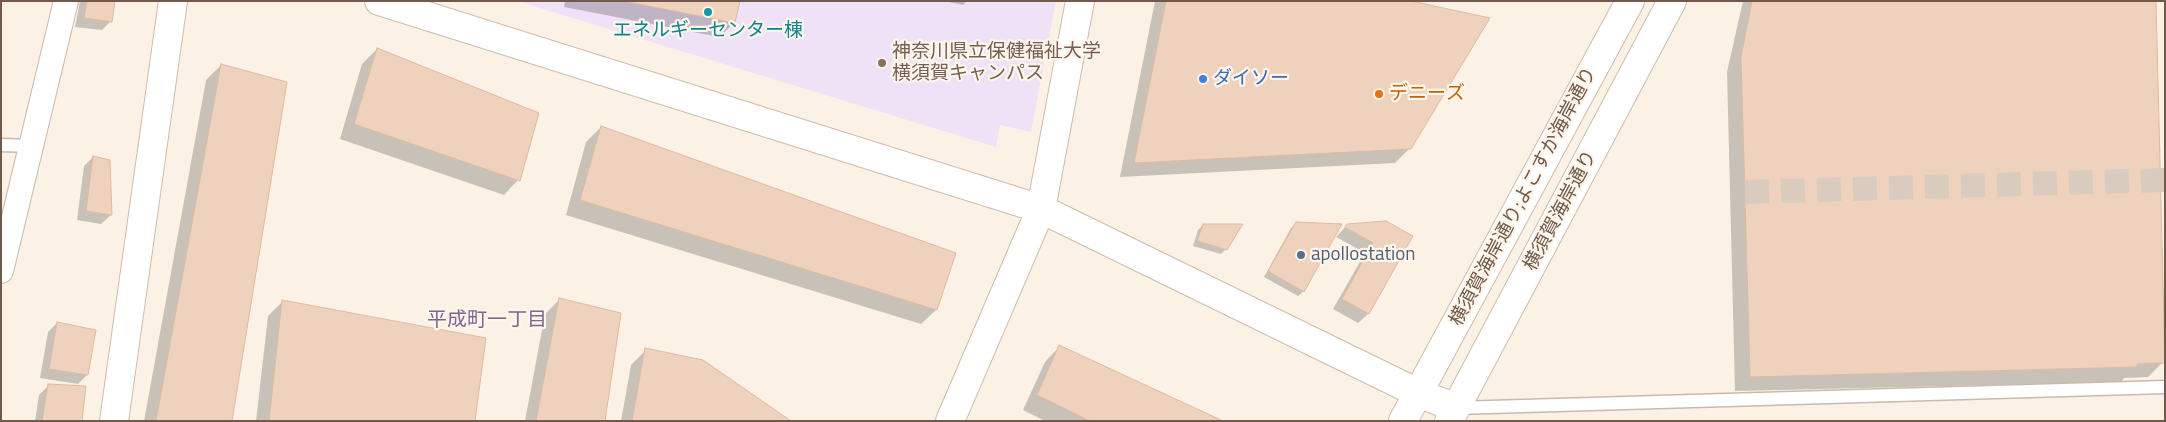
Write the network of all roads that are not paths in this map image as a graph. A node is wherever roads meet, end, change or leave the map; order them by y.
1 (66, 1) edge
2 (173, 1) edge
3 (379, 1) edge
4 (1080, 1) edge
5 (1630, 1) edge
6 (1672, 1) edge
7 (1, 145) edge
8 (31, 146) junction
9 (1041, 209) junction
10 (1, 270) edge
11 (2165, 387) edge
12 (1418, 393) junction
13 (1452, 414) edge
14 (114, 421) edge
15 (950, 421) edge
16 (1403, 421) edge

1 - 8 street
2 - 14 street
3 - 9 street
4 - 9 street
5 - 12 street, 横須賀海岸通り;よこすか海岸通り
6 - 13 street, 横須賀海岸通り
7 - 8 lane
8 - 10 street
9 - 12 street
9 - 15 street
11 - 13 lane
12 - 13 street
12 - 16 street, 横須賀海岸通り;よこすか海岸通り

